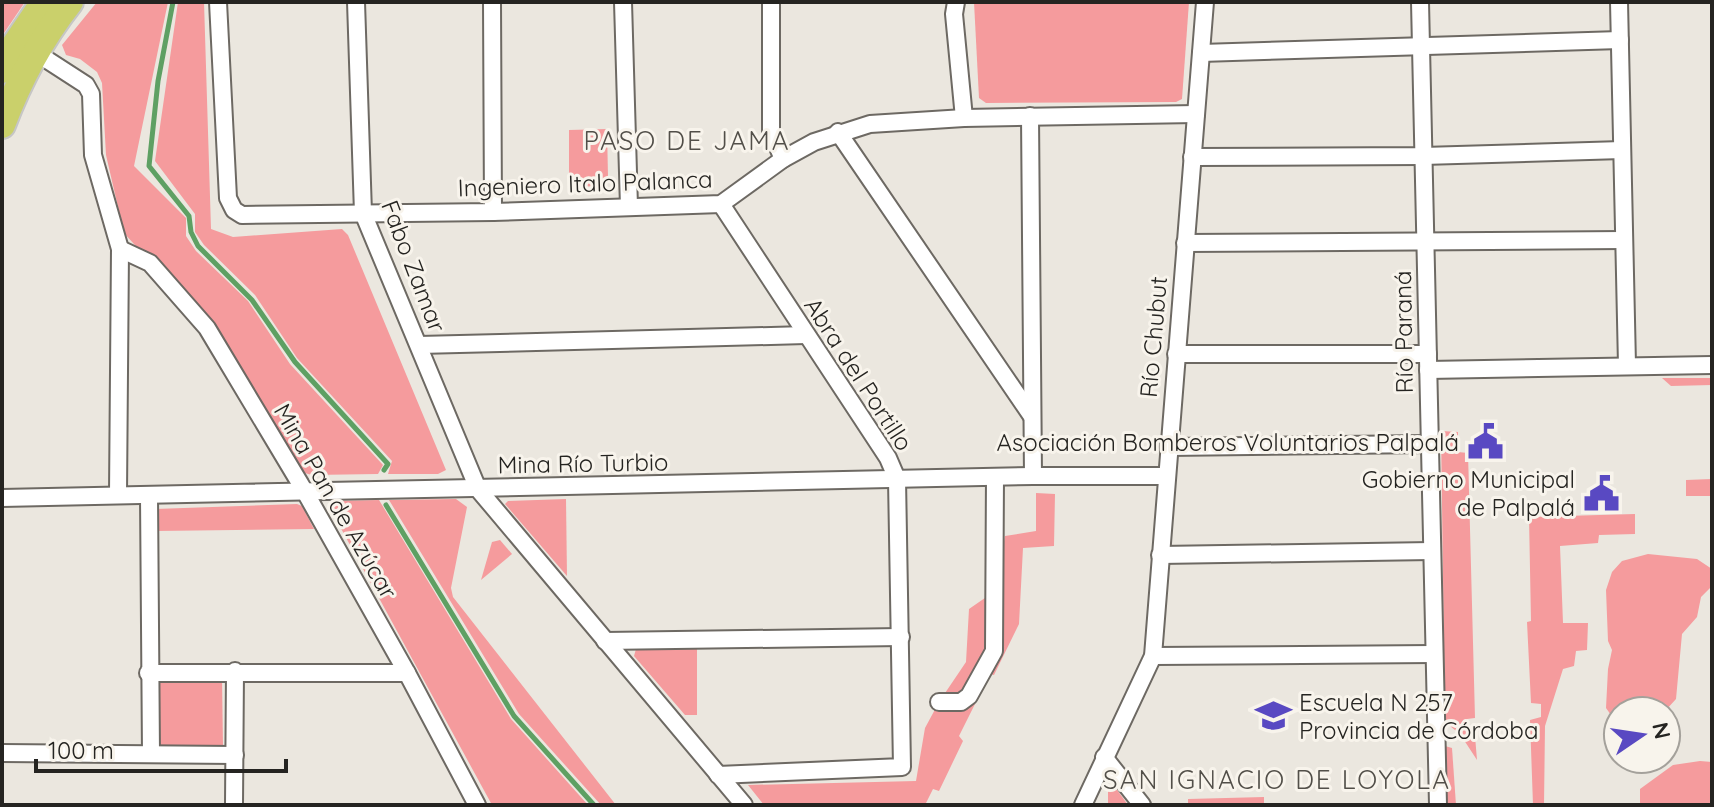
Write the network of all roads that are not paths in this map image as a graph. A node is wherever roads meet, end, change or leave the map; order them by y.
1 (44, 2) edge
2 (70, 2) edge
3 (218, 2) edge
4 (356, 2) edge
5 (492, 2) edge
6 (623, 2) edge
7 (771, 2) edge
8 (956, 2) edge
9 (1205, 2) edge
10 (1420, 2) edge
11 (1619, 2) edge
12 (1620, 40) junction
13 (1421, 47) junction
14 (35, 52) junction
15 (1201, 53) junction
16 (2, 70) edge
17 (1196, 114) junction
18 (1030, 116) junction
19 (964, 118) junction
20 (2, 125) edge
21 (838, 132) junction
22 (1622, 150) junction
23 (1423, 156) junction
24 (1192, 157) junction
25 (783, 159) junction
26 (721, 204) junction
27 (629, 207) junction
28 (493, 212) junction
29 (363, 213) junction
30 (1624, 240) junction
31 (1185, 243) junction
32 (1425, 243) junction
33 (120, 249) junction
34 (806, 335) junction
35 (419, 345) junction
36 (1176, 354) junction
37 (1428, 362) junction
38 (1627, 365) junction
39 (1712, 365) edge
40 (1031, 416) junction
41 (1430, 444) junction
42 (1168, 447) junction
43 (1033, 476) junction
44 (1165, 476) junction
45 (995, 477) junction
46 (897, 479) junction
47 (478, 489) junction
48 (304, 490) junction
49 (118, 495) junction
50 (149, 496) junction
51 (2, 498) edge
52 (1432, 551) junction
53 (1160, 555) junction
54 (901, 637) junction
55 (605, 641) junction
56 (1434, 654) junction
57 (1153, 656) junction
58 (235, 671) junction
59 (148, 673) junction
60 (407, 673) junction
61 (939, 702) dead end
62 (2, 753) edge
63 (151, 754) junction
64 (235, 755) junction
65 (1104, 757) junction
66 (718, 775) junction
67 (234, 805) edge
68 (477, 805) edge
69 (744, 805) edge
70 (1083, 805) edge
71 (1142, 805) edge
72 (1438, 805) edge

1 - 16 main road
2 - 14 main road
3 - 29 street, Ingeniero Italo Palanca
4 - 29 street, Fabo Zamar
5 - 28 street
6 - 27 street
7 - 25 street
8 - 19 street
9 - 15 street, Río Chubut
10 - 13 street, Río Paraná
11 - 12 street
12 - 13 street
12 - 22 street
13 - 15 street
13 - 23 street, Río Paraná
14 - 20 main road
14 - 33 street
15 - 17 street, Río Chubut
17 - 18 street, Ingeniero Italo Palanca
17 - 24 street, Río Chubut
18 - 19 street, Ingeniero Italo Palanca
18 - 40 street
19 - 21 street, Ingeniero Italo Palanca
21 - 25 street, Ingeniero Italo Palanca
21 - 40 street
22 - 23 street
22 - 30 street
23 - 24 street
23 - 32 street, Río Paraná
24 - 31 street, Río Chubut
25 - 26 street, Ingeniero Italo Palanca
26 - 27 street, Ingeniero Italo Palanca
26 - 34 street, Abra del Portillo
27 - 28 street, Ingeniero Italo Palanca
28 - 29 street, Ingeniero Italo Palanca
29 - 35 street, Fabo Zamar
30 - 32 street
30 - 38 street
31 - 32 street
31 - 36 street, Río Chubut
32 - 37 street, Río Paraná
33 - 48 street, Mina Pan de Azúcar
33 - 49 street
34 - 35 street
34 - 46 street, Abra del Portillo
35 - 47 street, Fabo Zamar
36 - 37 street
36 - 42 street, Río Chubut
37 - 38 street
37 - 41 street, Río Paraná
38 - 39 street
40 - 43 street
41 - 42 street
41 - 52 street, Río Paraná
42 - 44 street, Río Chubut
43 - 44 street, Mina Río Turbio
43 - 45 street, Mina Río Turbio
44 - 53 street, Río Chubut
45 - 46 street, Mina Río Turbio
45 - 61 street
46 - 47 street, Mina Río Turbio
46 - 54 street, Abra del Portillo
47 - 48 street, Mina Río Turbio
47 - 55 street, Fabo Zamar
48 - 50 street, Mina Río Turbio
48 - 60 street, Mina Pan de Azúcar
49 - 50 street, Mina Río Turbio
49 - 51 street, Mina Río Turbio
50 - 59 street
52 - 53 street
52 - 56 street, Río Paraná
53 - 57 street, Río Chubut
54 - 55 street
54 - 66 street, Abra del Portillo
55 - 66 street, Fabo Zamar
56 - 57 street
56 - 72 street, Río Paraná
57 - 65 street, Río Chubut
58 - 59 street
58 - 60 street
58 - 64 street
59 - 63 street
60 - 68 street, Mina Pan de Azúcar
62 - 63 street
63 - 64 street
64 - 67 street
65 - 70 street, Río Chubut
65 - 71 street
66 - 69 street, Fabo Zamar

